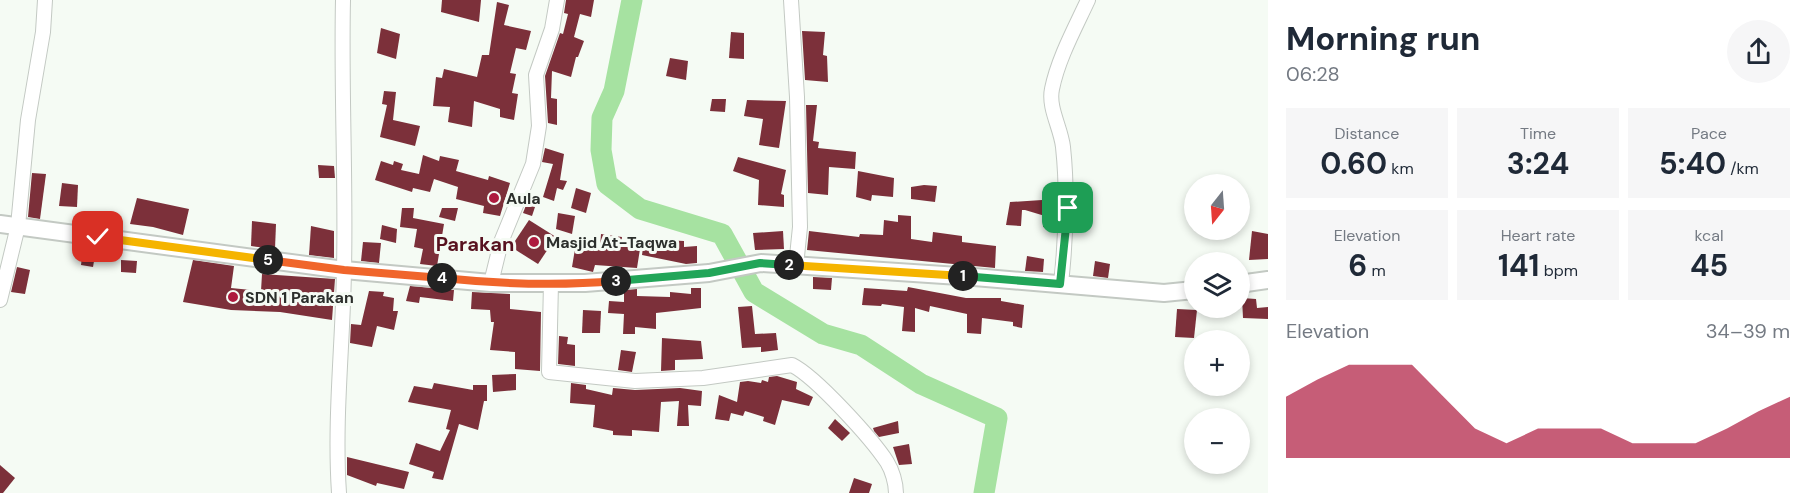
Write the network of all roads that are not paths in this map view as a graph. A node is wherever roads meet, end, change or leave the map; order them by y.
1 (45, 0) edge
2 (343, 0) edge
3 (557, 0) edge
4 (791, 0) edge
5 (1088, 0) edge
6 (0, 224) edge
7 (18, 226) junction
8 (796, 266) junction
9 (344, 270) junction
10 (1268, 280) edge
11 (1250, 282) edge
12 (491, 283) junction
13 (551, 283) junction
14 (1060, 284) junction
15 (1184, 291) edge
16 (0, 300) edge
17 (339, 493) edge
18 (896, 493) edge

1 - 7 street
2 - 9 street
3 - 12 street
4 - 8 street
5 - 14 street
6 - 7 street
7 - 9 street
7 - 16 street
8 - 13 street
8 - 14 street
9 - 12 street
9 - 17 street
10 - 11 street
12 - 13 street
13 - 18 street
14 - 15 street

